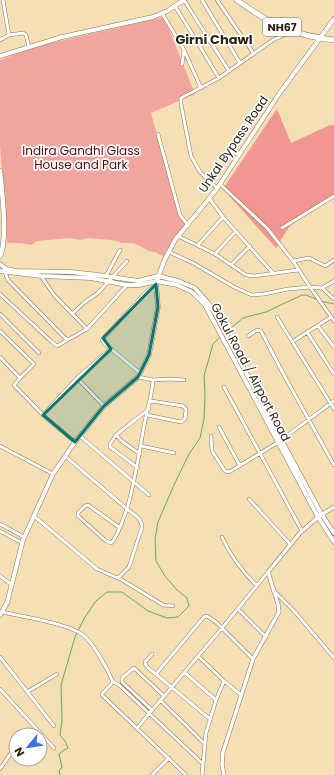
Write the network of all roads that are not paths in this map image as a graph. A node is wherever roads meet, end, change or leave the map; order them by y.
1 (3, 0) edge
2 (184, 0) edge
3 (202, 0) edge
4 (217, 0) edge
5 (237, 0) edge
6 (175, 6) junction
7 (162, 13) junction
8 (334, 19) edge
9 (291, 32) junction
10 (9, 36) junction
11 (320, 39) junction
12 (0, 40) edge
13 (334, 40) edge
14 (29, 47) junction
15 (184, 50) junction
16 (254, 54) junction
17 (0, 56) edge
18 (240, 63) junction
19 (182, 64) dead end
20 (229, 71) junction
21 (219, 78) junction
22 (201, 88) junction
23 (158, 134) dead end
24 (0, 171) edge
25 (218, 186) junction
26 (334, 196) edge
27 (209, 198) junction
28 (1, 206) edge
29 (223, 218) junction
30 (188, 225) junction
31 (282, 228) dead end
32 (236, 231) junction
33 (2, 235) edge
34 (178, 236) junction
35 (198, 245) junction
36 (250, 246) junction
37 (120, 250) dead end
38 (169, 252) junction
39 (215, 254) junction
40 (0, 256) edge
41 (334, 260) edge
42 (127, 261) dead end
43 (293, 261) junction
44 (0, 264) edge
45 (231, 265) junction
46 (298, 270) junction
47 (4, 271) edge
48 (273, 274) junction
49 (41, 276) junction
50 (106, 276) junction
51 (112, 277) junction
52 (157, 280) junction
53 (109, 281) junction
54 (334, 281) edge
55 (127, 285) junction
56 (310, 287) junction
57 (322, 288) junction
58 (0, 294) edge
59 (334, 299) edge
60 (206, 304) junction
61 (0, 314) edge
62 (72, 314) junction
63 (277, 317) dead end
64 (331, 317) junction
65 (334, 321) edge
66 (318, 326) junction
67 (87, 329) junction
68 (0, 331) edge
69 (307, 332) junction
70 (248, 336) dead end
71 (67, 340) junction
72 (292, 342) junction
73 (334, 347) edge
74 (111, 349) junction
75 (40, 353) dead end
76 (0, 357) edge
77 (334, 374) edge
78 (139, 375) junction
79 (20, 378) junction
80 (77, 378) junction
81 (153, 380) junction
82 (184, 380) dead end
83 (224, 387) dead end
84 (150, 401) junction
85 (332, 402) edge
86 (104, 406) junction
87 (149, 408) junction
88 (334, 409) edge
89 (43, 415) junction
90 (147, 415) junction
91 (309, 420) junction
92 (219, 426) dead end
93 (116, 435) junction
94 (80, 436) junction
95 (211, 436) dead end
96 (282, 440) junction
97 (75, 442) junction
98 (277, 443) junction
99 (0, 446) edge
100 (141, 446) junction
101 (174, 453) dead end
102 (140, 454) junction
103 (259, 454) junction
104 (65, 456) junction
105 (334, 465) edge
106 (240, 466) junction
107 (138, 468) junction
108 (53, 474) junction
109 (135, 482) junction
110 (149, 495) dead end
111 (249, 499) dead end
112 (334, 507) edge
113 (128, 509) junction
114 (34, 516) junction
115 (320, 516) junction
116 (0, 524) edge
117 (119, 527) junction
118 (0, 531) edge
119 (302, 532) junction
120 (334, 533) edge
121 (24, 537) junction
122 (222, 537) dead end
123 (334, 542) edge
124 (22, 543) junction
125 (290, 544) junction
126 (268, 572) junction
127 (0, 576) edge
128 (118, 578) junction
129 (12, 585) junction
130 (256, 585) junction
131 (274, 591) junction
132 (173, 606) dead end
133 (238, 609) junction
134 (1, 614) edge
135 (222, 628) junction
136 (266, 637) junction
137 (152, 654) dead end
138 (198, 656) junction
139 (0, 657) edge
140 (334, 658) edge
141 (253, 659) junction
142 (184, 672) junction
143 (57, 674) dead end
144 (156, 674) junction
145 (224, 681) junction
146 (113, 682) junction
147 (171, 687) junction
148 (0, 688) edge
149 (27, 692) junction
150 (241, 695) junction
151 (164, 696) junction
152 (160, 700) junction
153 (216, 700) junction
154 (150, 711) junction
155 (210, 719) junction
156 (54, 726) dead end
157 (137, 728) junction
158 (205, 744) junction
159 (54, 748) dead end
160 (168, 758) junction
161 (8, 759) edge
162 (203, 764) junction
163 (0, 769) edge
164 (152, 775) edge
165 (186, 775) edge
166 (202, 775) edge
167 (224, 775) edge

1 - 10 street
2 - 6 main road
2 - 20 street
3 - 18 street
4 - 16 street
5 - 9 highway, NH67
6 - 7 main road
6 - 21 street
7 - 14 main road
7 - 15 street
8 - 11 main road, Unkal Bypass Road
9 - 11 highway, NH67
9 - 16 street
10 - 12 street
10 - 14 street
11 - 13 highway, NH67
11 - 25 main road, Unkal Bypass Road
14 - 17 main road
15 - 19 street
15 - 22 street
16 - 18 street
18 - 20 street
20 - 21 street
21 - 22 street
22 - 25 street
23 - 30 street
24 - 28 main road
25 - 27 main road, Unkal Bypass Road
25 - 43 street
26 - 31 street
27 - 29 street
27 - 30 main road, Unkal Bypass Road
28 - 33 main road
29 - 32 street
29 - 35 street
30 - 34 main road, Unkal Bypass Road
32 - 36 street
32 - 39 street
33 - 40 main road
34 - 35 street
34 - 38 main road, Unkal Bypass Road
35 - 39 street
36 - 45 street
36 - 48 street
37 - 50 street
38 - 52 main road, Unkal Bypass Road
38 - 56 street
39 - 45 street
41 - 43 street
42 - 51 street
43 - 46 street
44 - 47 main road
45 - 48 street
46 - 48 street
46 - 56 street
47 - 49 main road, Gokul Road / Airport Road
47 - 50 main road, Gokul Road / Airport Road
47 - 71 street
49 - 53 main road, Gokul Road / Airport Road
49 - 62 street
50 - 51 main road, Gokul Road / Airport Road
51 - 52 main road, Gokul Road / Airport Road
51 - 53 street
52 - 55 main road, Gokul Road / Airport Road
52 - 60 main road, Gokul Road / Airport Road
52 - 74 street
52 - 78 main road
53 - 55 main road, Gokul Road / Airport Road
53 - 62 street
54 - 57 street
55 - 67 street
56 - 57 street
56 - 64 street
57 - 59 street
58 - 71 street
60 - 96 main road, Gokul Road / Airport Road
60 - 98 main road, Gokul Road / Airport Road
61 - 75 street
62 - 67 street
63 - 72 street
64 - 65 street
64 - 66 street
66 - 69 street
66 - 73 street
67 - 71 street
68 - 79 street
69 - 72 street
69 - 77 street
70 - 91 street
72 - 85 street
74 - 78 street
74 - 80 street
76 - 79 street
78 - 81 street
78 - 86 main road
79 - 89 street
80 - 86 street
80 - 89 street
81 - 82 street
81 - 84 street
83 - 103 street
84 - 87 street
84 - 90 street
85 - 88 street
85 - 91 street
86 - 94 main road
87 - 90 street
87 - 93 street
89 - 97 street
90 - 100 street
91 - 96 street
91 - 105 street
92 - 106 street
93 - 102 street
93 - 107 street
94 - 97 main road
94 - 109 street
95 - 106 street
96 - 98 street
96 - 115 main road, Gokul Road / Airport Road
97 - 104 main road
98 - 103 street
98 - 115 main road, Gokul Road / Airport Road
99 - 108 street
100 - 101 street
100 - 102 street
102 - 107 street
103 - 106 street
103 - 119 street
104 - 108 main road
104 - 113 street
107 - 109 street
108 - 114 main road
109 - 110 street
109 - 113 street
111 - 125 street
112 - 115 street
113 - 117 street
113 - 128 street
114 - 121 main road
114 - 128 street
115 - 119 street
115 - 120 main road, Gokul Road / Airport Road
115 - 123 main road, Gokul Road / Airport Road
116 - 121 street
117 - 117 street
118 - 124 street
119 - 125 street
121 - 124 main road
122 - 130 street
124 - 129 main road
125 - 126 street
126 - 130 street
126 - 131 street
127 - 129 street
128 - 132 street
129 - 134 main road
130 - 133 street
131 - 136 street
131 - 140 street
133 - 135 street
133 - 136 street
134 - 146 street
135 - 138 street
135 - 141 street
135 - 144 street
136 - 141 street
137 - 144 street
138 - 142 street
138 - 145 street
139 - 149 street
141 - 150 street
142 - 147 street
142 - 153 street
143 - 149 street
144 - 147 street
145 - 150 street
145 - 153 street
146 - 154 street
146 - 157 street
147 - 151 street
147 - 155 street
148 - 159 street
149 - 156 street
150 - 167 street
151 - 152 street
151 - 154 street
152 - 154 street
152 - 158 street
153 - 155 street
154 - 157 street
154 - 162 street
155 - 158 street
157 - 160 street
158 - 162 street
160 - 164 street
160 - 165 street
161 - 163 street
162 - 166 street

